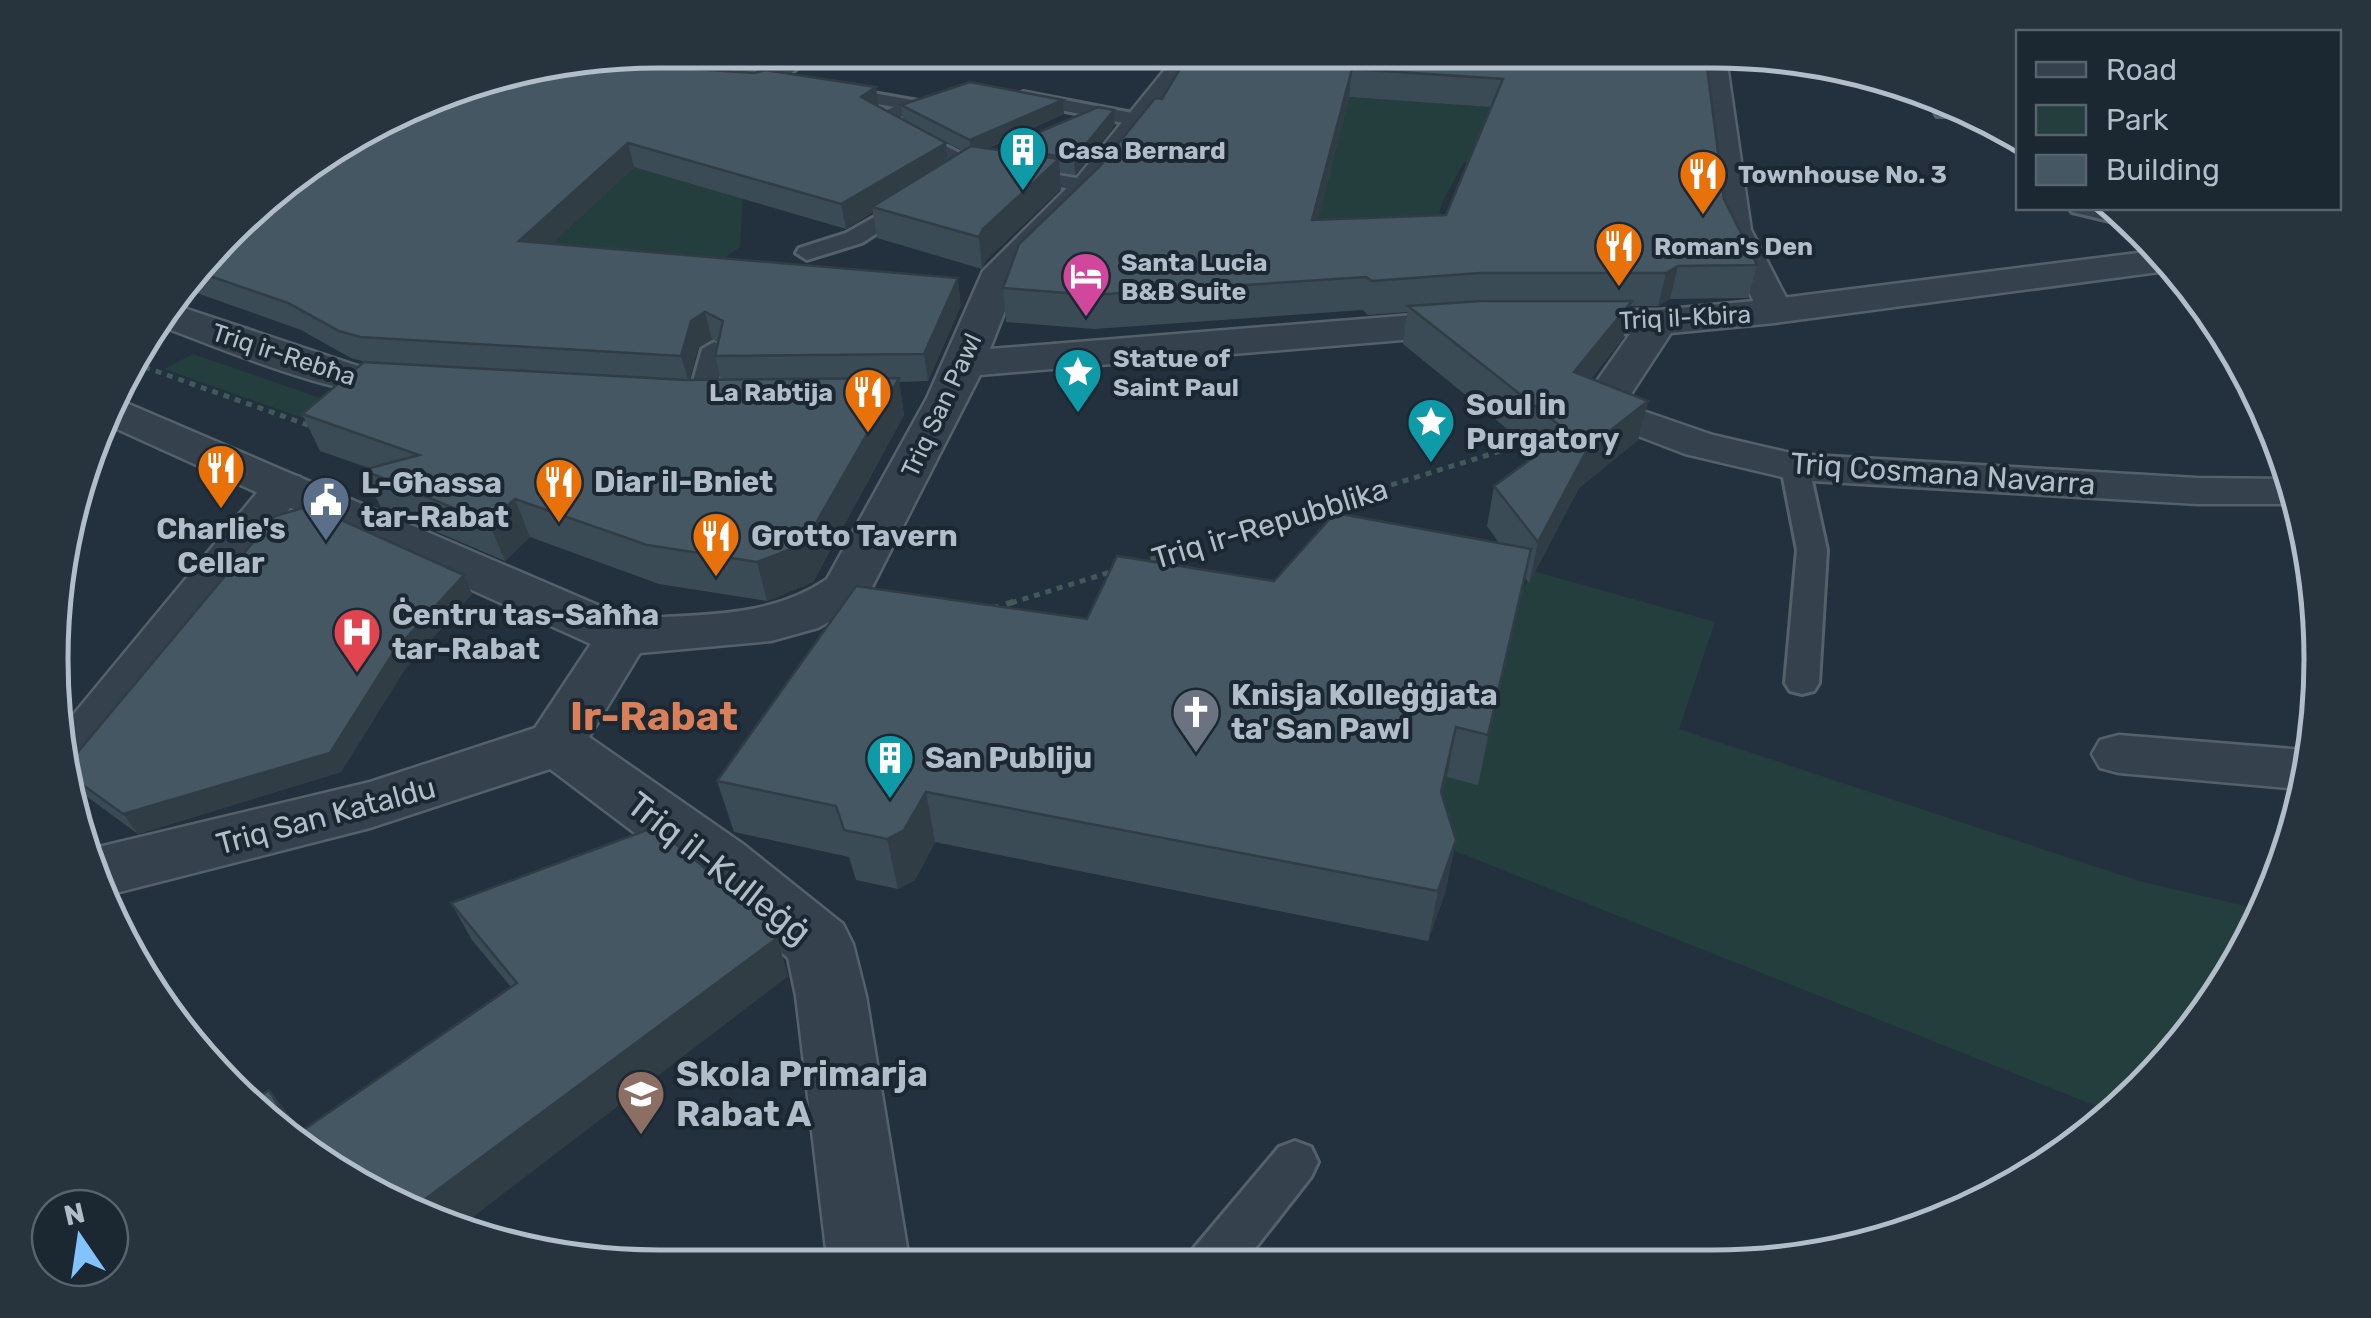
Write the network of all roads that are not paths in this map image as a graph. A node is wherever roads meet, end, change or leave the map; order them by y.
1 (778, 68) edge
2 (1181, 68) edge
3 (1714, 68) edge
4 (671, 76) edge
5 (760, 82) junction
6 (1006, 94) edge
7 (1096, 112) junction
8 (1143, 120) junction
9 (1060, 127) edge
10 (1006, 151) edge
11 (953, 177) junction
12 (1088, 186) junction
13 (806, 254) dead end
14 (2151, 263) edge
15 (1775, 312) junction
16 (176, 318) edge
17 (1658, 322) junction
18 (714, 349) edge
19 (464, 386) edge
20 (942, 387) junction
21 (657, 398) edge
22 (720, 399) joint
23 (1600, 408) joint
24 (121, 415) edge
25 (1794, 467) junction
26 (284, 486) junction
27 (2279, 492) edge
28 (623, 637) junction
29 (1802, 683) dead end
30 (556, 743) junction
31 (75, 749) edge
32 (2119, 754) dead end
33 (2293, 769) edge
34 (110, 877) edge
35 (1295, 1162) dead end
36 (867, 1250) edge
37 (1223, 1250) edge

1 - 5 street
2 - 8 street, Triq San Pawl
3 - 15 street
4 - 5 street
5 - 11 lane
6 - 7 lane
7 - 8 lane
7 - 9 lane
8 - 12 street, Triq San Pawl
10 - 11 lane
11 - 12 lane
11 - 13 lane
12 - 20 street, Triq San Pawl
14 - 15 street, Triq il-Kbira
15 - 17 street, Triq il-Kbira
16 - 19 street, Triq ir-Rebħa
17 - 20 street, Triq il-Kbira
17 - 23 street
18 - 22 lane
20 - 28 street, Triq San Pawl
21 - 22 street
23 - 25 street, Triq Cosmana Navarra
24 - 26 street
25 - 27 street, Triq Cosmana Navarra
25 - 29 lane
26 - 28 street
26 - 31 street
28 - 30 street
30 - 34 street, Triq San Kataldu
30 - 36 street, Triq il-Kulleġġ
32 - 33 street
35 - 37 lane

